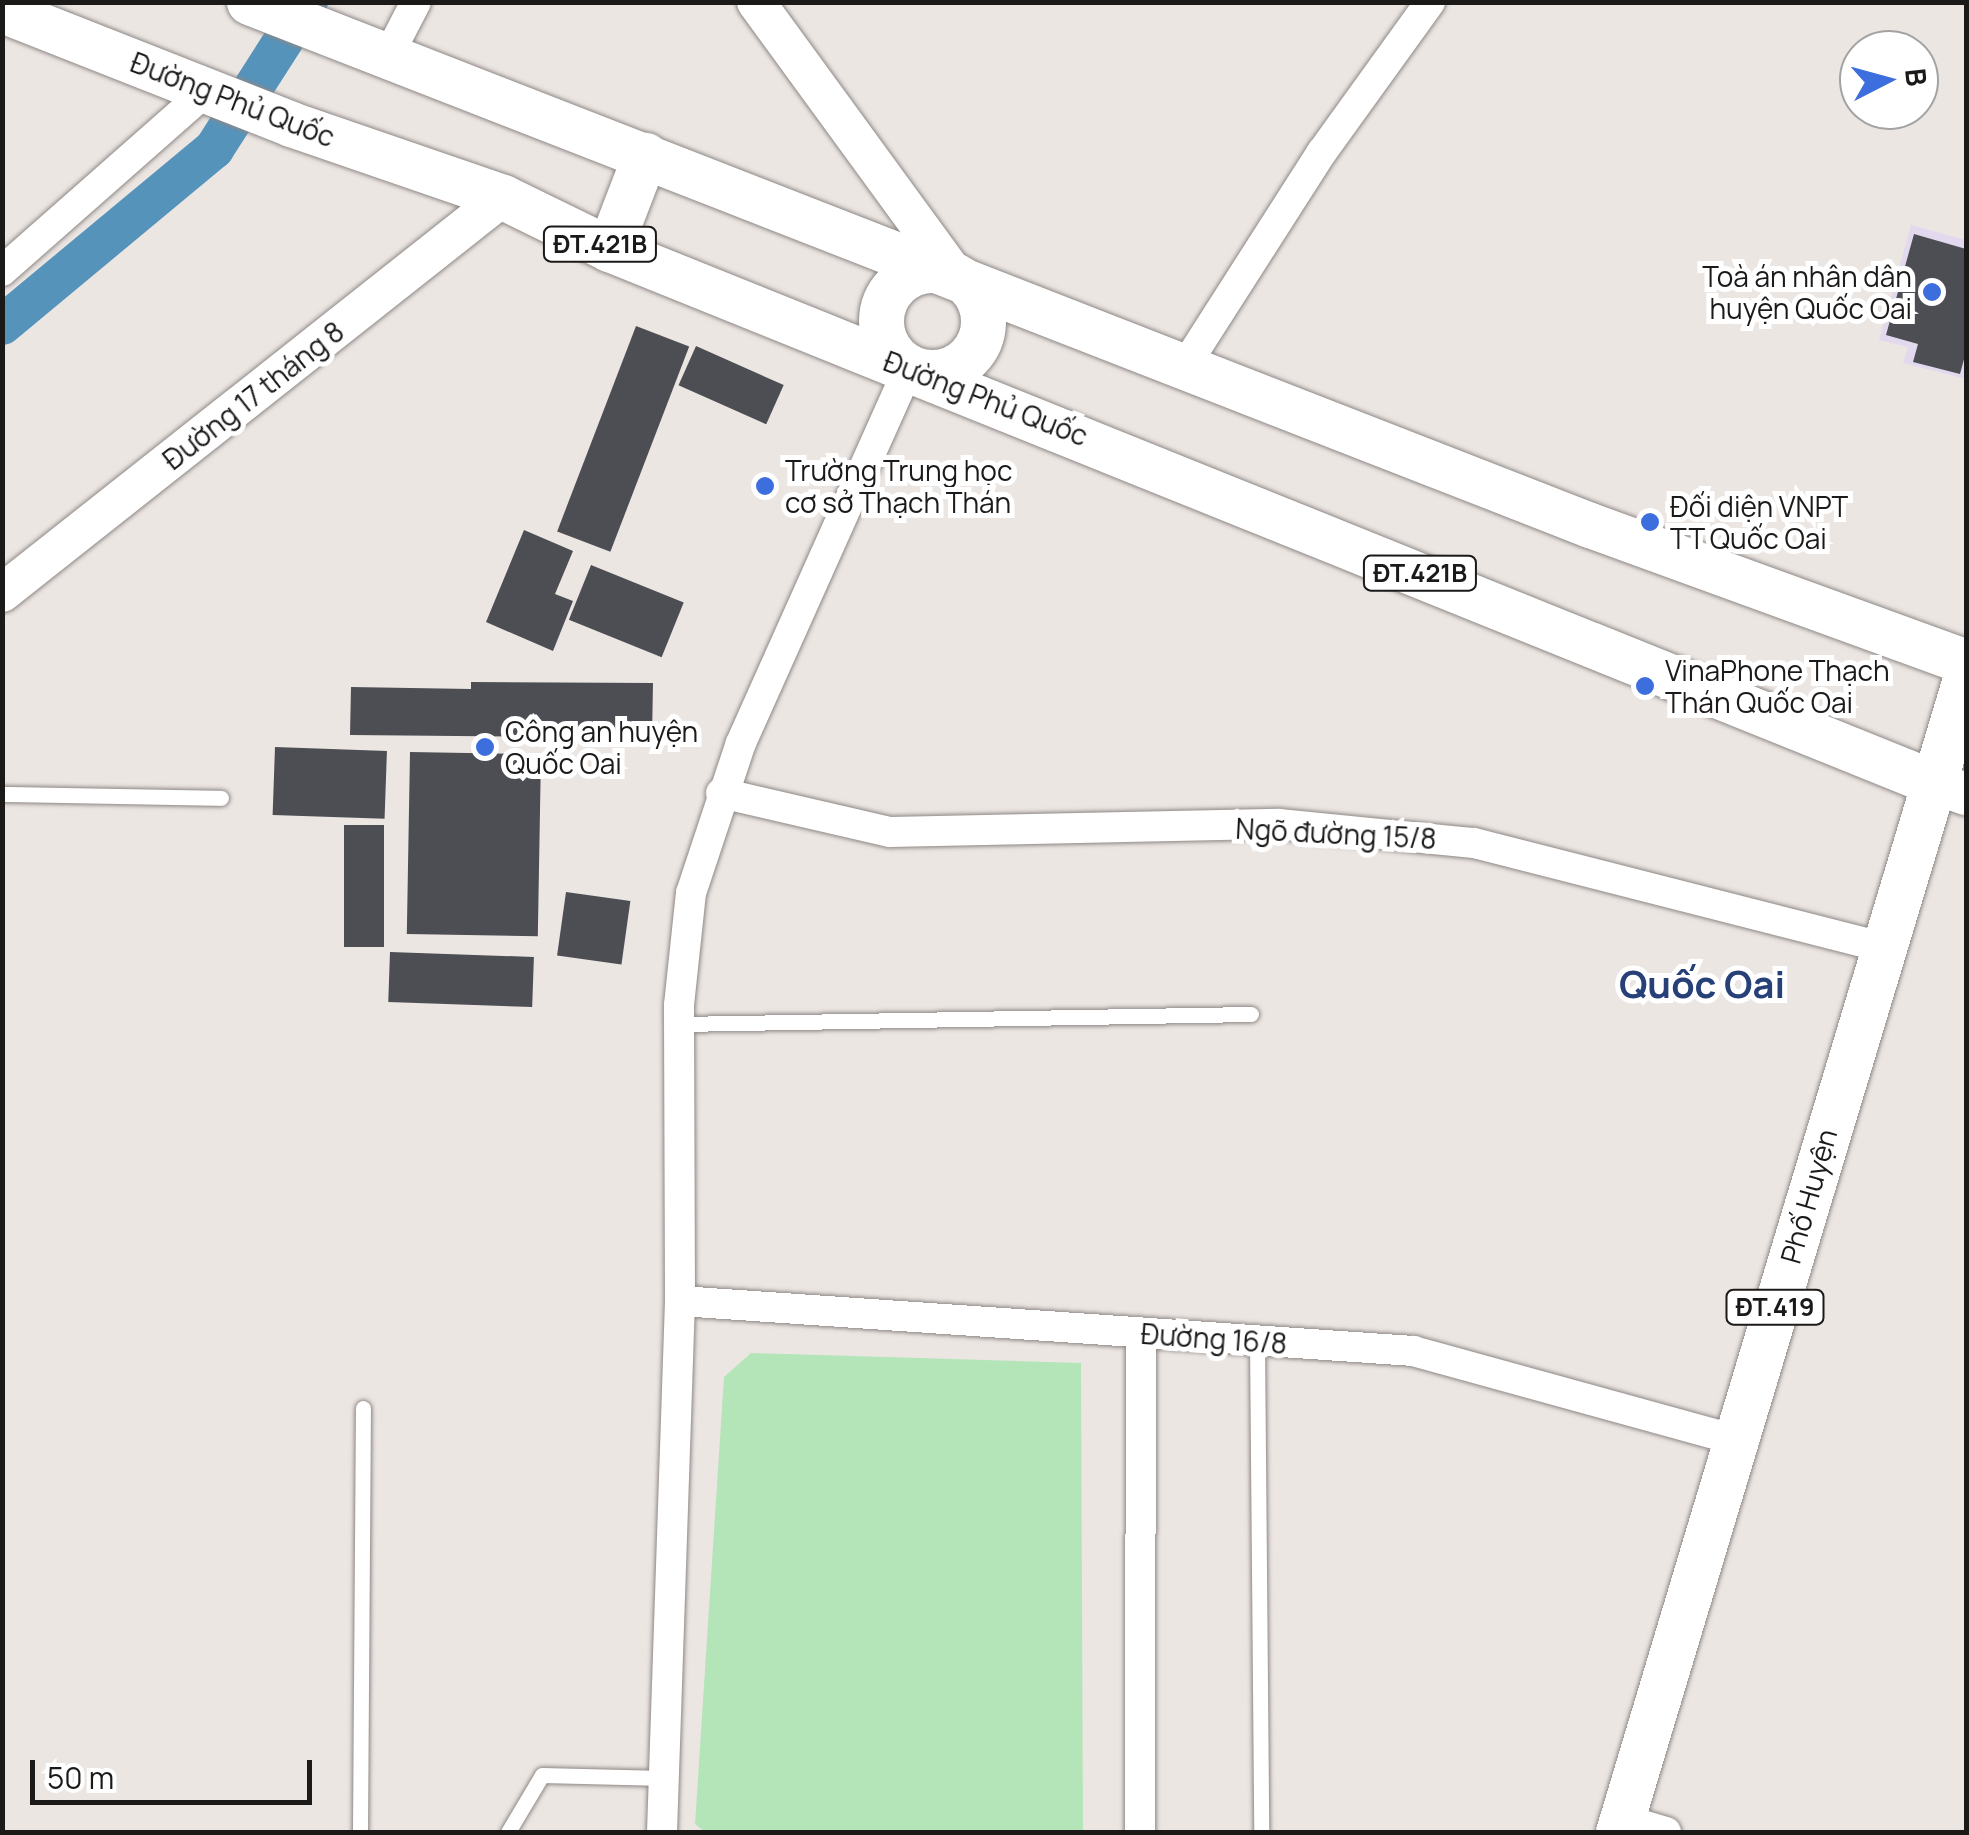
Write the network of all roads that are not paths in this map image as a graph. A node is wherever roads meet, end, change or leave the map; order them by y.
1 (416, 2) edge
2 (756, 2) edge
3 (1430, 2) edge
4 (255, 4) edge
5 (2, 10) edge
6 (381, 53) junction
7 (209, 91) junction
8 (646, 155) junction
9 (503, 197) junction
10 (609, 249) junction
11 (2, 271) edge
12 (954, 274) junction
13 (1185, 366) junction
14 (909, 368) junction
15 (2, 593) edge
16 (1966, 662) edge
17 (1966, 676) edge
18 (1948, 788) edge
19 (721, 793) junction
20 (2, 794) edge
21 (221, 798) dead end
22 (1881, 947) junction
23 (1251, 1014) dead end
24 (679, 1024) junction
25 (680, 1301) junction
26 (1142, 1333) junction
27 (1257, 1341) junction
28 (363, 1408) dead end
29 (1736, 1440) junction
30 (664, 1778) junction
31 (1620, 1826) edge
32 (360, 1832) edge
33 (508, 1832) edge
34 (662, 1832) edge
35 (1140, 1832) edge
36 (1261, 1832) edge
37 (1666, 1832) edge

1 - 6 street
2 - 12 street
3 - 13 street
4 - 6 main road
5 - 7 main road, Đường Phủ Quốc / ĐT.421B
6 - 8 main road
7 - 9 main road, Đường Phủ Quốc / ĐT.421B
7 - 11 street
8 - 10 main road
8 - 12 main road
9 - 10 main road, Đường Phủ Quốc / ĐT.421B
9 - 15 street, Đường 17 tháng 8
10 - 14 main road, Đường Phủ Quốc / ĐT.421B
12 - 13 main road
12 - 14 main road
12 - 14 main road, ĐT.421B
13 - 16 main road
14 - 18 main road, Đường Phủ Quốc / ĐT.421B
14 - 19 street
17 - 18 main road, Phố Huyện / ĐT.419
18 - 22 main road, Phố Huyện / ĐT.419
19 - 22 street, Ngõ đường 15/8
19 - 24 street
20 - 21 lane
22 - 29 main road, Phố Huyện / ĐT.419
23 - 24 lane
24 - 25 street
25 - 26 street, Đường 16/8
25 - 30 street
26 - 27 street, Đường 16/8
26 - 35 street
27 - 29 street, Đường 16/8
27 - 36 lane
28 - 32 lane
29 - 31 main road, Phố Huyện / ĐT.419
30 - 33 lane
30 - 34 street
31 - 37 street

